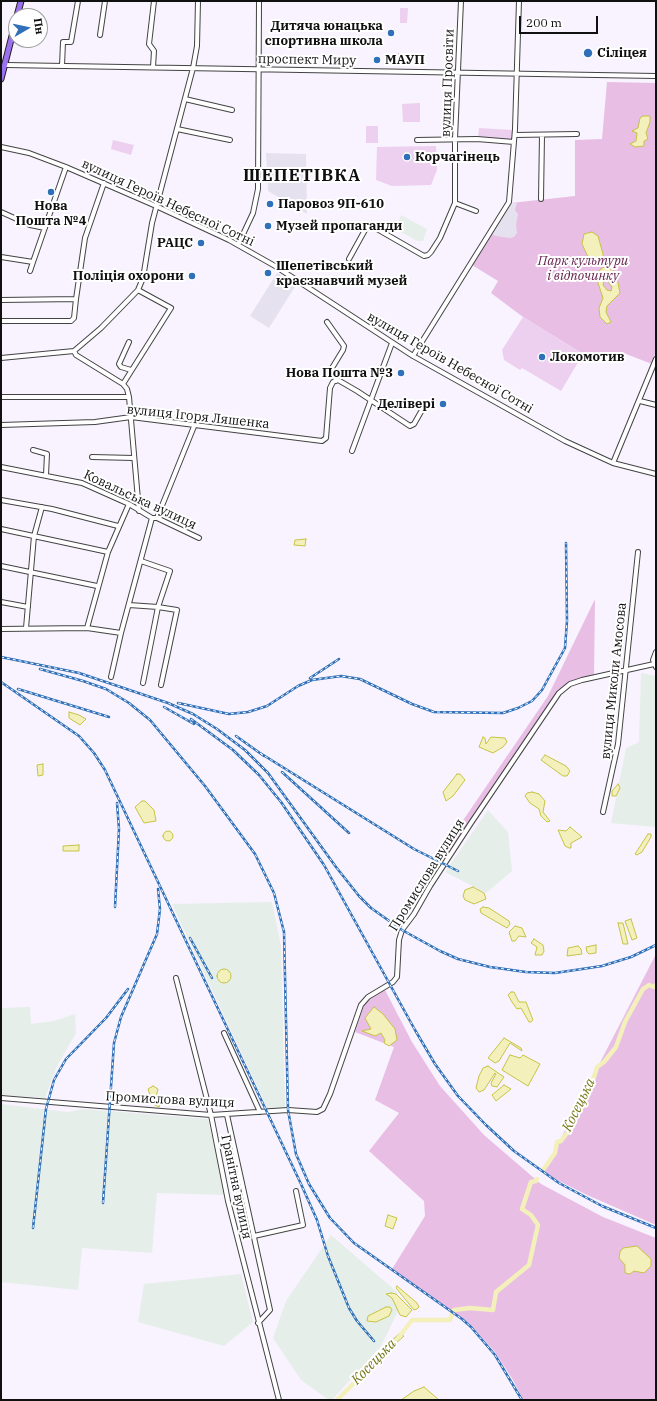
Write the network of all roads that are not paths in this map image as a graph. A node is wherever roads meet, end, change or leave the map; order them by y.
1 (78, 1) edge
2 (105, 1) edge
3 (154, 1) edge
4 (198, 1) edge
5 (260, 1) edge
6 (461, 1) edge
7 (519, 1) edge
8 (100, 35) dead end
9 (10, 48) edge
10 (6, 65) junction
11 (62, 66) junction
12 (154, 68) junction
13 (193, 68) junction
14 (259, 69) junction
15 (459, 72) junction
16 (516, 73) junction
17 (656, 76) edge
18 (1, 79) edge
19 (185, 99) junction
20 (232, 110) dead end
21 (177, 129) junction
22 (577, 134) dead end
23 (515, 135) junction
24 (542, 135) junction
25 (230, 140) dead end
26 (417, 140) dead end
27 (455, 140) junction
28 (514, 142) junction
29 (1, 147) edge
30 (66, 167) junction
31 (104, 183) junction
32 (541, 199) dead end
33 (455, 203) junction
34 (156, 206) junction
35 (476, 211) dead end
36 (1, 212) edge
37 (45, 228) junction
38 (238, 245) junction
39 (1, 257) edge
40 (349, 259) dead end
41 (33, 262) junction
42 (30, 271) dead end
43 (138, 290) junction
44 (76, 299) junction
45 (1, 300) edge
46 (1, 321) edge
47 (327, 322) dead end
48 (129, 342) dead end
49 (392, 343) junction
50 (74, 351) junction
51 (413, 356) junction
52 (1, 358) edge
53 (656, 359) edge
54 (131, 370) junction
55 (336, 381) junction
56 (123, 384) junction
57 (1, 397) edge
58 (129, 397) junction
59 (371, 400) junction
60 (640, 401) junction
61 (656, 405) edge
62 (422, 410) dead end
63 (131, 417) junction
64 (194, 424) junction
65 (1, 425) edge
66 (33, 450) dead end
67 (352, 451) dead end
68 (92, 457) dead end
69 (134, 458) junction
70 (613, 463) junction
71 (1, 467) edge
72 (656, 474) edge
73 (46, 475) junction
74 (1, 500) edge
75 (128, 504) junction
76 (42, 507) junction
77 (139, 511) junction
78 (154, 518) junction
79 (118, 526) junction
80 (1, 529) edge
81 (34, 536) junction
82 (199, 538) dead end
83 (108, 552) junction
84 (638, 552) dead end
85 (141, 561) junction
86 (1, 566) edge
87 (31, 572) junction
88 (97, 586) junction
89 (1, 602) edge
90 (129, 605) junction
91 (28, 607) junction
92 (158, 607) junction
93 (26, 628) junction
94 (87, 628) junction
95 (1, 629) edge
96 (121, 633) junction
97 (656, 652) edge
98 (655, 665) edge
99 (626, 669) junction
100 (111, 676) dead end
101 (143, 683) dead end
102 (161, 685) dead end
103 (603, 812) dead end
104 (176, 978) dead end
105 (224, 1033) dead end
106 (1, 1098) edge
107 (260, 1112) junction
108 (211, 1115) junction
109 (227, 1115) junction
110 (296, 1191) dead end
111 (254, 1236) junction
112 (258, 1323) junction
113 (279, 1400) edge

1 - 11 street
2 - 8 street
3 - 12 street
4 - 13 street
5 - 14 street
6 - 15 street, вулиця Просвіти
7 - 16 street
9 - 10 main road
10 - 11 street, проспект Миру
10 - 18 main road
11 - 12 street, проспект Миру
12 - 13 street, проспект Миру
13 - 14 street, проспект Миру
13 - 19 street
14 - 15 street, проспект Миру
14 - 38 street
15 - 16 street, проспект Миру
15 - 27 street, вулиця Просвіти
16 - 17 street, проспект Миру
16 - 23 street
19 - 20 street
19 - 21 street
21 - 25 street
21 - 34 street
22 - 24 street
23 - 24 street
23 - 28 street
24 - 32 street
26 - 27 street
27 - 28 street
27 - 33 street, вулиця Просвіти
28 - 51 street
29 - 30 street, вулиця Героїв Небесної Сотні
30 - 31 street, вулиця Героїв Небесної Сотні
30 - 37 street
31 - 34 street, вулиця Героїв Небесної Сотні
31 - 44 street
33 - 35 street
33 - 40 street, вулиця Просвіти
34 - 38 street, вулиця Героїв Небесної Сотні
34 - 43 street
36 - 37 street
37 - 41 street
38 - 49 street, вулиця Героїв Небесної Сотні
39 - 41 street
41 - 42 street
43 - 50 street
43 - 54 street
44 - 45 street
44 - 46 street
47 - 55 street
48 - 54 street
49 - 51 street, вулиця Героїв Небесної Сотні
49 - 59 street
50 - 52 street
50 - 56 street
51 - 70 street, вулиця Героїв Небесної Сотні
53 - 60 street
54 - 56 street
55 - 59 street
55 - 64 street, вулиця Ігоря Ляшенка
56 - 58 street
57 - 58 street
58 - 63 street
59 - 62 street
59 - 67 street
60 - 61 street
60 - 70 street
63 - 64 street, вулиця Ігоря Ляшенка
63 - 65 street, вулиця Ігоря Ляшенка
63 - 69 street
64 - 78 street
66 - 73 street
68 - 69 street
69 - 77 street
70 - 72 street, вулиця Героїв Небесної Сотні
71 - 73 street, Ковальська вулиця
73 - 75 street, Ковальська вулиця
74 - 76 street
75 - 77 street, Ковальська вулиця
75 - 79 street
76 - 79 street
76 - 81 street
77 - 78 street, Ковальська вулиця
78 - 82 street, Ковальська вулиця
78 - 85 street
79 - 83 street
80 - 81 street
81 - 83 street
81 - 87 street
83 - 88 street
84 - 99 street, вулиця Миколи Амосова
85 - 90 street
85 - 92 street
86 - 87 street
87 - 88 street
87 - 91 street
88 - 94 street
89 - 91 street
90 - 92 street
90 - 96 street
91 - 93 street
92 - 101 street
92 - 102 street
93 - 94 street
93 - 95 street
94 - 96 street
96 - 100 street
97 - 98 street
98 - 99 street, Промислова вулиця
99 - 103 street, вулиця Миколи Амосова
99 - 107 street, Промислова вулиця
104 - 108 street, Гранітна вулиця
105 - 107 street
106 - 108 street, Промислова вулиця
107 - 109 street, Промислова вулиця
108 - 109 street, Промислова вулиця
108 - 112 street, Гранітна вулиця
109 - 111 street
110 - 111 street
111 - 112 street
112 - 113 street, Гранітна вулиця

